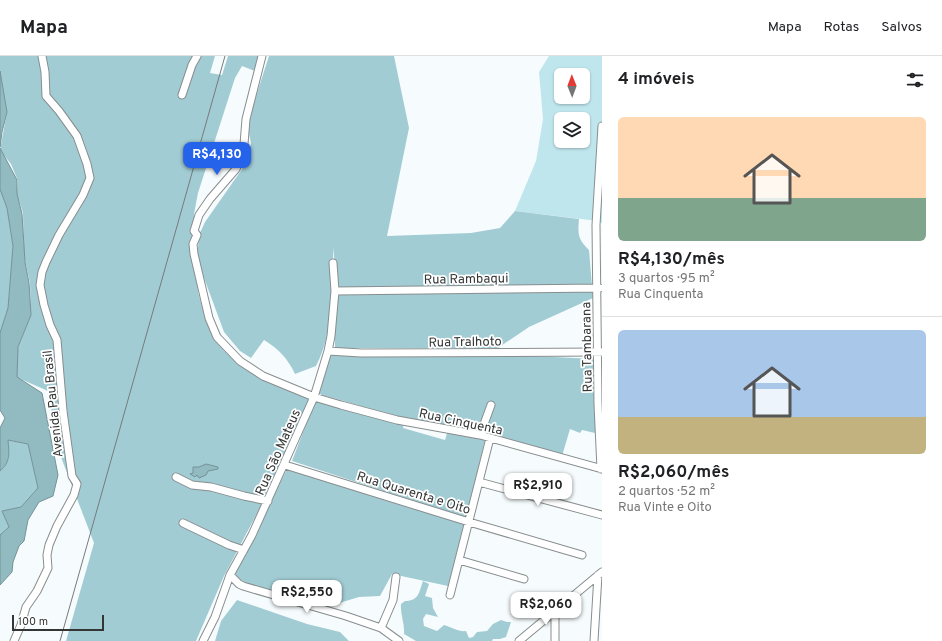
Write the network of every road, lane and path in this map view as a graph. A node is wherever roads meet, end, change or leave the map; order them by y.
1 (42, 56) edge
2 (191, 56) edge
3 (197, 56) edge
4 (262, 56) edge
5 (192, 65) junction
6 (182, 95) dead end
7 (602, 126) edge
8 (601, 155) edge
9 (599, 226) edge
10 (333, 263) dead end
11 (600, 288) edge
12 (335, 291) junction
13 (328, 351) junction
14 (600, 352) edge
15 (314, 397) junction
16 (491, 404) dead end
17 (600, 404) edge
18 (480, 435) junction
19 (490, 438) junction
20 (285, 465) junction
21 (602, 469) edge
22 (176, 478) dead end
23 (479, 482) junction
24 (268, 501) junction
25 (602, 515) edge
26 (469, 522) junction
27 (183, 523) dead end
28 (244, 550) junction
29 (582, 555) dead end
30 (459, 560) junction
31 (600, 573) edge
32 (230, 575) junction
33 (396, 577) dead end
34 (524, 579) dead end
35 (450, 595) dead end
36 (555, 611) junction
37 (381, 628) junction
38 (14, 641) edge
39 (203, 641) edge
40 (399, 641) edge
41 (519, 641) edge
42 (555, 641) edge
43 (594, 641) edge

1 - 38 street, Avenida Pau Brasil
2 - 5 street
3 - 5 street
4 - 15 street, Rua Cinquenta
5 - 6 street
7 - 8 street, Rua Tambarana
8 - 9 street, Rua Tambarana
9 - 11 street, Rua Tambarana
10 - 12 street, Rua São Mateus
11 - 12 street, Rua Rambaqui
11 - 14 street, Rua Tambarana
12 - 13 street, Rua São Mateus
13 - 14 street, Rua Tralhoto
13 - 15 street, Rua São Mateus
14 - 17 street, Rua Tambarana
15 - 18 street, Rua Cinquenta
15 - 20 street, Rua São Mateus
16 - 18 street
17 - 21 street, Rua Tambarana
18 - 19 street, Rua Cinquenta
19 - 21 street, Rua Cinquenta
19 - 23 street
20 - 24 street, Rua São Mateus
20 - 26 street, Rua Quarenta e Oito
22 - 24 street
23 - 25 street
23 - 26 street
24 - 28 street, Rua São Mateus
26 - 29 street, Rua Quarenta e Oito
26 - 30 street
27 - 28 street
28 - 32 street, Rua São Mateus
30 - 34 street
30 - 35 street
31 - 36 street
31 - 43 street
32 - 37 street
32 - 39 street, Rua São Mateus
33 - 37 street
36 - 41 street
36 - 42 street
37 - 40 street

